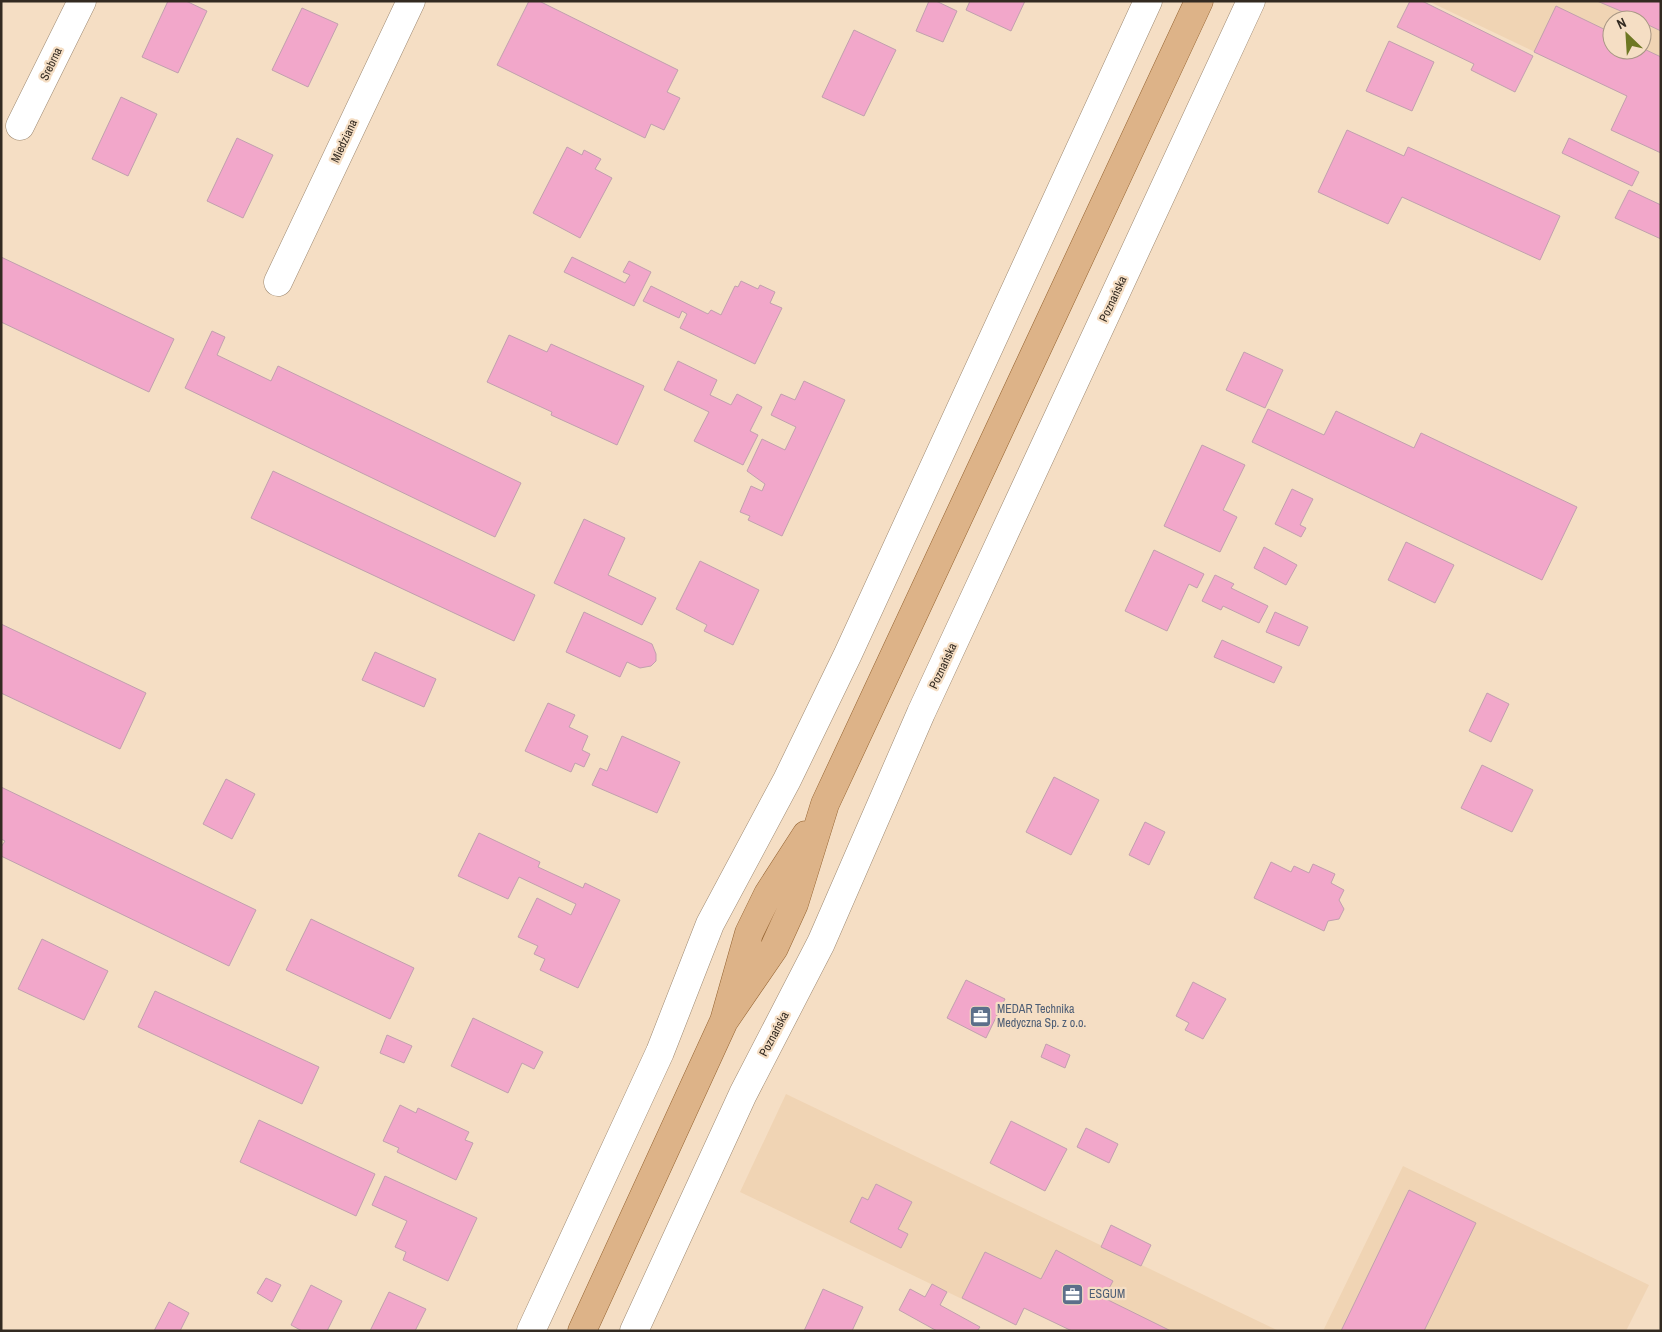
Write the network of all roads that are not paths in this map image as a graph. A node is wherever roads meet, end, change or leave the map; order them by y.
1 (82, 1) edge
2 (411, 1) edge
3 (1148, 1) edge
4 (1198, 1) edge
5 (1251, 1) edge
6 (20, 126) dead end
7 (278, 282) dead end
8 (531, 1331) edge
9 (582, 1331) edge
10 (634, 1331) edge

1 - 6 street, Srebrna
2 - 7 street, Miedziana
3 - 8 street
4 - 9 main road
5 - 10 street, Poznańska

